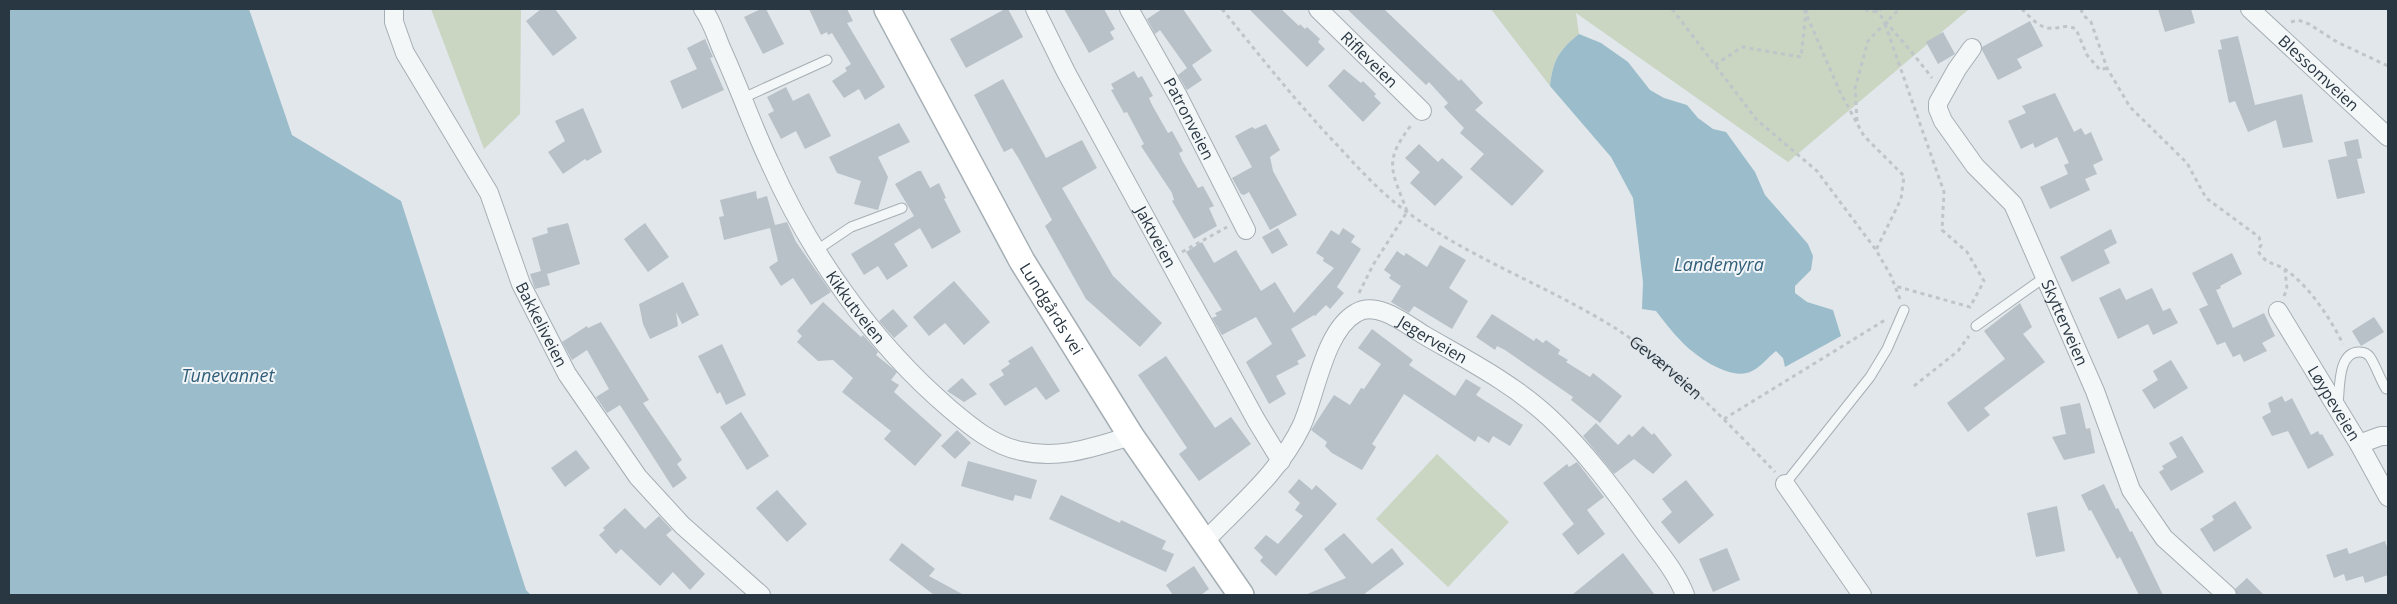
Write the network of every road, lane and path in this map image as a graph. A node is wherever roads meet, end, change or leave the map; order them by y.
1 (394, 9) edge
2 (703, 9) edge
3 (887, 9) edge
4 (1035, 9) edge
5 (1129, 9) edge
6 (1222, 9) edge
7 (1318, 9) edge
8 (1672, 9) edge
9 (1865, 9) edge
10 (1876, 9) edge
11 (1899, 9) edge
12 (2022, 9) edge
13 (2081, 9) edge
14 (2250, 9) edge
15 (1806, 10) edge
16 (1880, 11) edge
17 (1885, 24) junction
18 (2278, 35) junction
19 (1972, 48) dead end
20 (827, 60) dead end
21 (1714, 64) junction
22 (2388, 66) edge
23 (2107, 68) junction
24 (1943, 93) junction
25 (743, 98) junction
26 (1422, 111) joint
27 (1858, 124) junction
28 (2388, 137) edge
29 (902, 208) dead end
30 (1407, 212) junction
31 (1243, 224) joint
32 (817, 250) junction
33 (1876, 250) junction
34 (1168, 260) junction
35 (2285, 270) junction
36 (2045, 278) junction
37 (1895, 286) junction
38 (1361, 310) junction
39 (1904, 310) junction
40 (2278, 310) joint
41 (1976, 326) joint
42 (2348, 356) junction
43 (1914, 386) dead end
44 (2386, 389) dead end
45 (2337, 408) junction
46 (1724, 419) junction
47 (1131, 436) junction
48 (2388, 436) edge
49 (2359, 444) junction
50 (1281, 461) junction
51 (1785, 484) junction
52 (2388, 497) edge
53 (1204, 542) junction
54 (761, 595) edge
55 (1241, 595) edge
56 (1685, 595) edge
57 (1862, 595) edge
58 (2227, 595) edge

1 - 54 street, Bakkeliveien
2 - 25 street, Kikkutveien
3 - 47 street, Lundgårds vei
4 - 34 street, Jaktveien
5 - 31 street, Patronveien
6 - 30 path, Geværveien
7 - 26 street, Rifleveien
8 - 21 path
9 - 16 path
10 - 16 path
11 - 17 path
12 - 23 path
13 - 23 path
14 - 18 street, Blessomveien
15 - 21 path
15 - 27 path
16 - 17 path
17 - 24 path
17 - 27 path
17 - 37 path
18 - 22 path
18 - 28 street, Blessomveien
19 - 24 street, Skytterveien
20 - 25 lane
21 - 33 path
23 - 35 path
24 - 36 street, Skytterveien
25 - 32 street, Kikkutveien
26 - 30 path
27 - 33 path
29 - 32 lane
30 - 38 path
30 - 46 path, Geværveien
31 - 34 path
32 - 47 street, Kikkutveien
33 - 37 path
34 - 50 street, Jaktveien
35 - 40 path
35 - 42 path
36 - 41 lane
36 - 58 street, Skytterveien
37 - 39 path
38 - 50 street
38 - 56 street, Jegerveien
39 - 46 path
39 - 51 lane
40 - 45 street, Løypeveien
41 - 43 path
42 - 44 lane
42 - 45 lane
45 - 49 street, Løypeveien
46 - 51 path, Geværveien
47 - 53 street, Lundgårds vei
48 - 49 street
49 - 52 street, Løypeveien
50 - 53 street
51 - 57 street
53 - 55 street, Lundgårds vei

